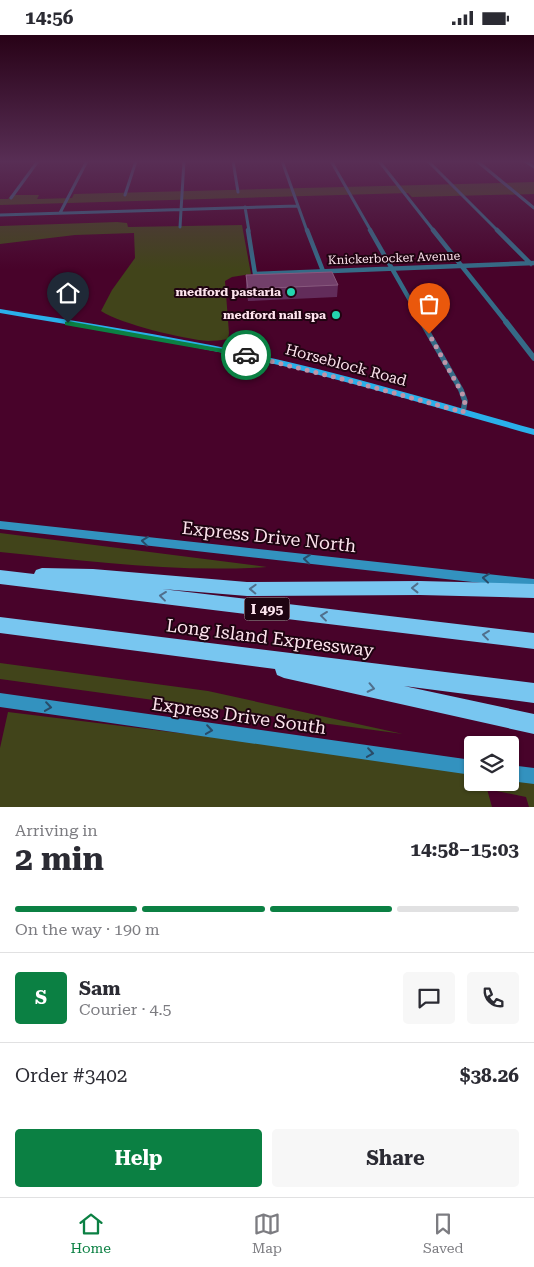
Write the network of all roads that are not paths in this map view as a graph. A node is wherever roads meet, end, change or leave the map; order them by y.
1 (68, 197) edge
2 (182, 197) edge
3 (294, 197) edge
4 (352, 197) edge
5 (407, 197) edge
6 (465, 197) edge
7 (521, 197) edge
8 (297, 206) junction
9 (245, 207) junction
10 (534, 208) edge
11 (181, 209) junction
12 (60, 213) junction
13 (0, 215) edge
14 (180, 227) dead end
15 (533, 264) edge
16 (461, 266) junction
17 (393, 269) junction
18 (322, 271) junction
19 (0, 311) edge
20 (534, 358) edge
21 (463, 412) junction
22 (534, 432) edge
23 (0, 525) edge
24 (0, 573) edge
25 (0, 577) edge
26 (534, 584) edge
27 (534, 591) edge
28 (0, 625) edge
29 (534, 641) edge
30 (204, 651) junction
31 (534, 693) edge
32 (0, 700) edge
33 (534, 724) edge
34 (464, 767) edge
35 (519, 774) edge
36 (534, 776) edge

1 - 12 street
2 - 11 street
3 - 8 street
4 - 17 street
5 - 16 street
6 - 15 street
7 - 10 street
8 - 9 street
8 - 18 street
9 - 11 street
9 - 18 street, Knickerbocker Avenue
11 - 12 street
11 - 14 street
12 - 13 street
15 - 16 street, Knickerbocker Avenue
16 - 17 street, Knickerbocker Avenue
16 - 20 street
17 - 18 street, Knickerbocker Avenue
17 - 21 street
19 - 21 main road, Horseblock Road
21 - 22 main road, Horseblock Road
26 -> 23 main road, Express Drive North
27 -> 24 highway
29 -> 25 highway, Long Island Expressway / I 495
28 - 30 highway, Long Island Expressway
30 - 31 highway, Long Island Expressway
30 -> 33 highway
32 -> 34 main road, Express Drive South
35 - 36 main road

